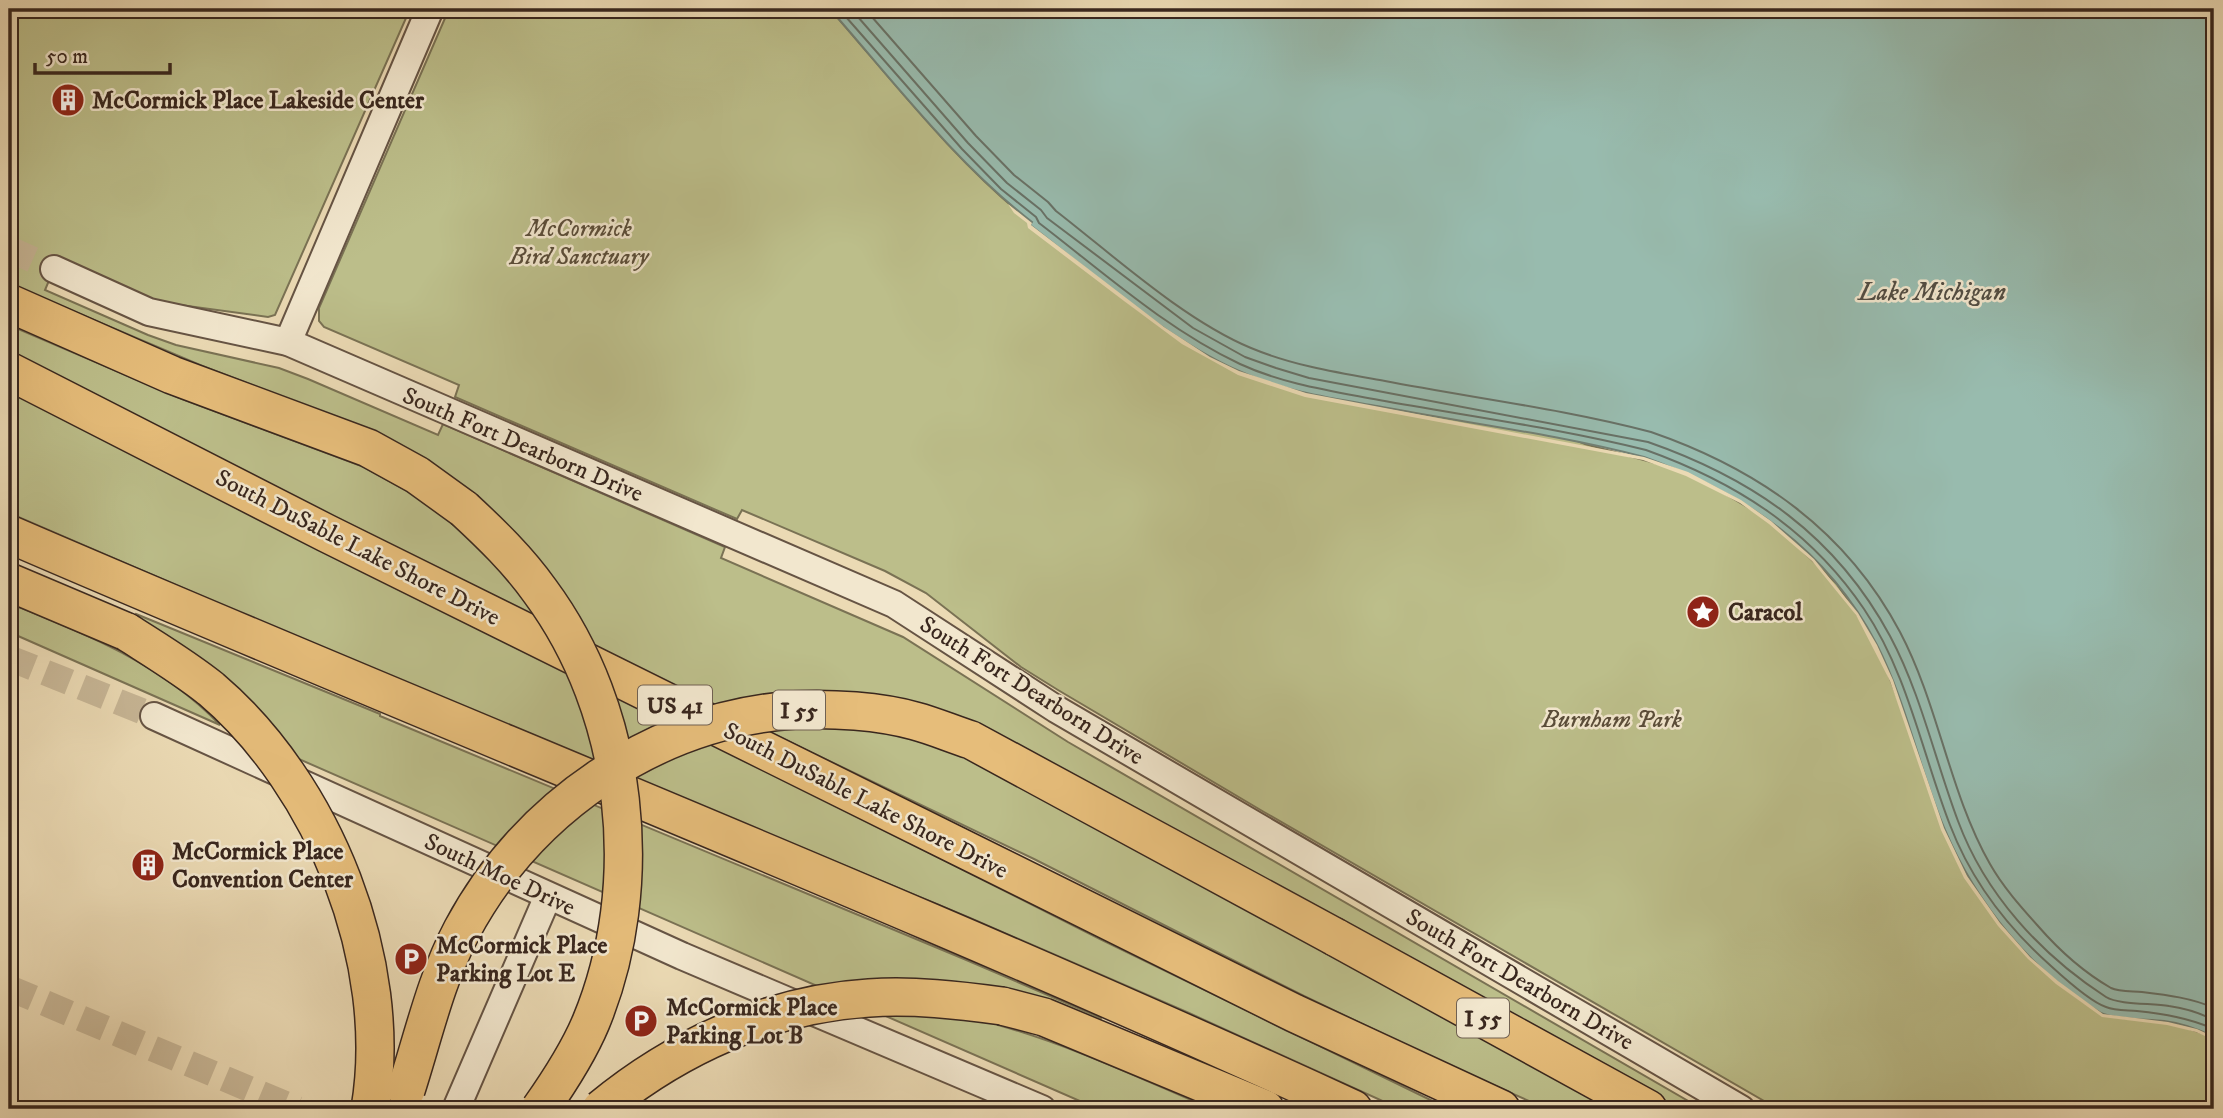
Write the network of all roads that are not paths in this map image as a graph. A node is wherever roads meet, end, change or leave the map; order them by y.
1 (430, 9) edge
2 (54, 269) tunnel mouth
3 (9, 303) edge
4 (288, 342) junction
5 (9, 371) edge
6 (9, 534) edge
7 (9, 582) edge
8 (154, 716) tunnel mouth
9 (548, 896) junction
10 (370, 1109) edge
11 (400, 1109) edge
12 (456, 1109) edge
13 (540, 1109) edge
14 (601, 1109) edge
15 (1042, 1109) edge
16 (1265, 1109) edge
17 (1353, 1109) edge
18 (1501, 1109) edge
19 (1648, 1109) edge
20 (1741, 1109) edge

1 - 4 street
2 - 4 street, South Fort Dearborn Drive
3 - 13 highway, bridge
4 - 20 street, South Fort Dearborn Drive
5 - 18 highway, South DuSable Lake Shore Drive / US 41
6 - 17 highway
7 - 10 highway, bridge
8 - 9 street, South Moe Drive
9 - 12 street
9 - 15 street, South Moe Drive
11 - 19 highway, I 55, bridge
14 - 16 highway, bridge

